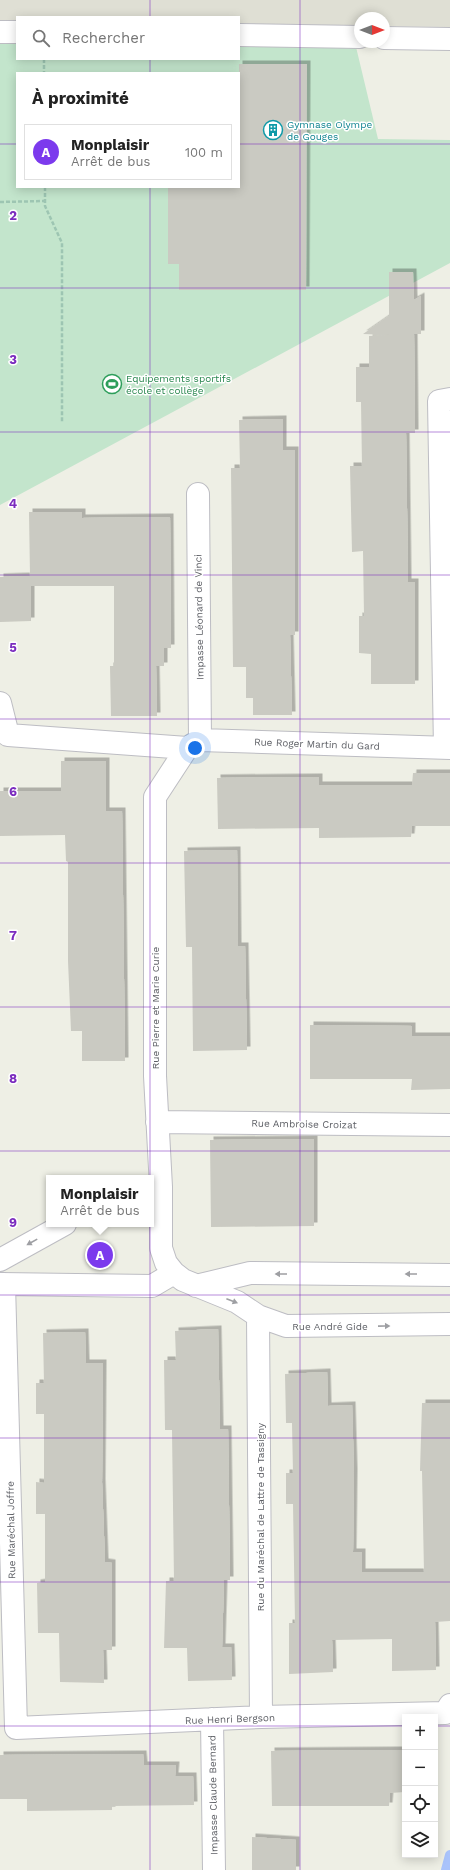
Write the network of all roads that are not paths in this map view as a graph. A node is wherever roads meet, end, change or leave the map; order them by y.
1 (0, 32) edge
2 (16, 32) edge
3 (240, 35) edge
4 (354, 37) edge
5 (390, 38) edge
6 (450, 38) edge
7 (450, 399) edge
8 (198, 494) dead end
9 (447, 672) edge
10 (0, 703) edge
11 (194, 744) junction
12 (447, 748) edge
13 (157, 1122) junction
14 (450, 1125) edge
15 (156, 1187) edge
16 (60, 1227) edge
17 (0, 1260) edge
18 (174, 1272) junction
19 (450, 1275) edge
20 (2, 1284) edge
21 (196, 1286) junction
22 (258, 1316) junction
23 (450, 1324) edge
24 (448, 1709) edge
25 (261, 1717) junction
26 (212, 1719) junction
27 (16, 1728) joint
28 (214, 1870) edge

1 - 2 street
3 - 4 street
5 - 6 street
7 - 9 street
8 - 11 street, Impasse Léonard de Vinci
9 - 12 street
10 - 11 street, Rue Roger Martin du Gard
11 - 12 street, Rue Roger Martin du Gard
11 - 13 street, Rue Pierre et Marie Curie
13 - 14 street, Rue Ambroise Croizat
13 - 15 street, Rue Pierre et Marie Curie
15 - 18 street, Rue Pierre et Marie Curie
16 -> 17 street
18 - 20 street
18 - 21 street, Rue André Gide
19 -> 21 street
20 - 27 street, Rue Maréchal Joffre
21 -> 22 street, Rue André Gide
22 -> 23 street, Rue André Gide
22 - 25 street, Rue du Maréchal de Lattre de Tassigny
24 - 25 street, Rue Henri Bergson
25 - 26 street, Rue Henri Bergson
26 - 27 street, Rue Henri Bergson
26 - 28 street, Impasse Claude Bernard

